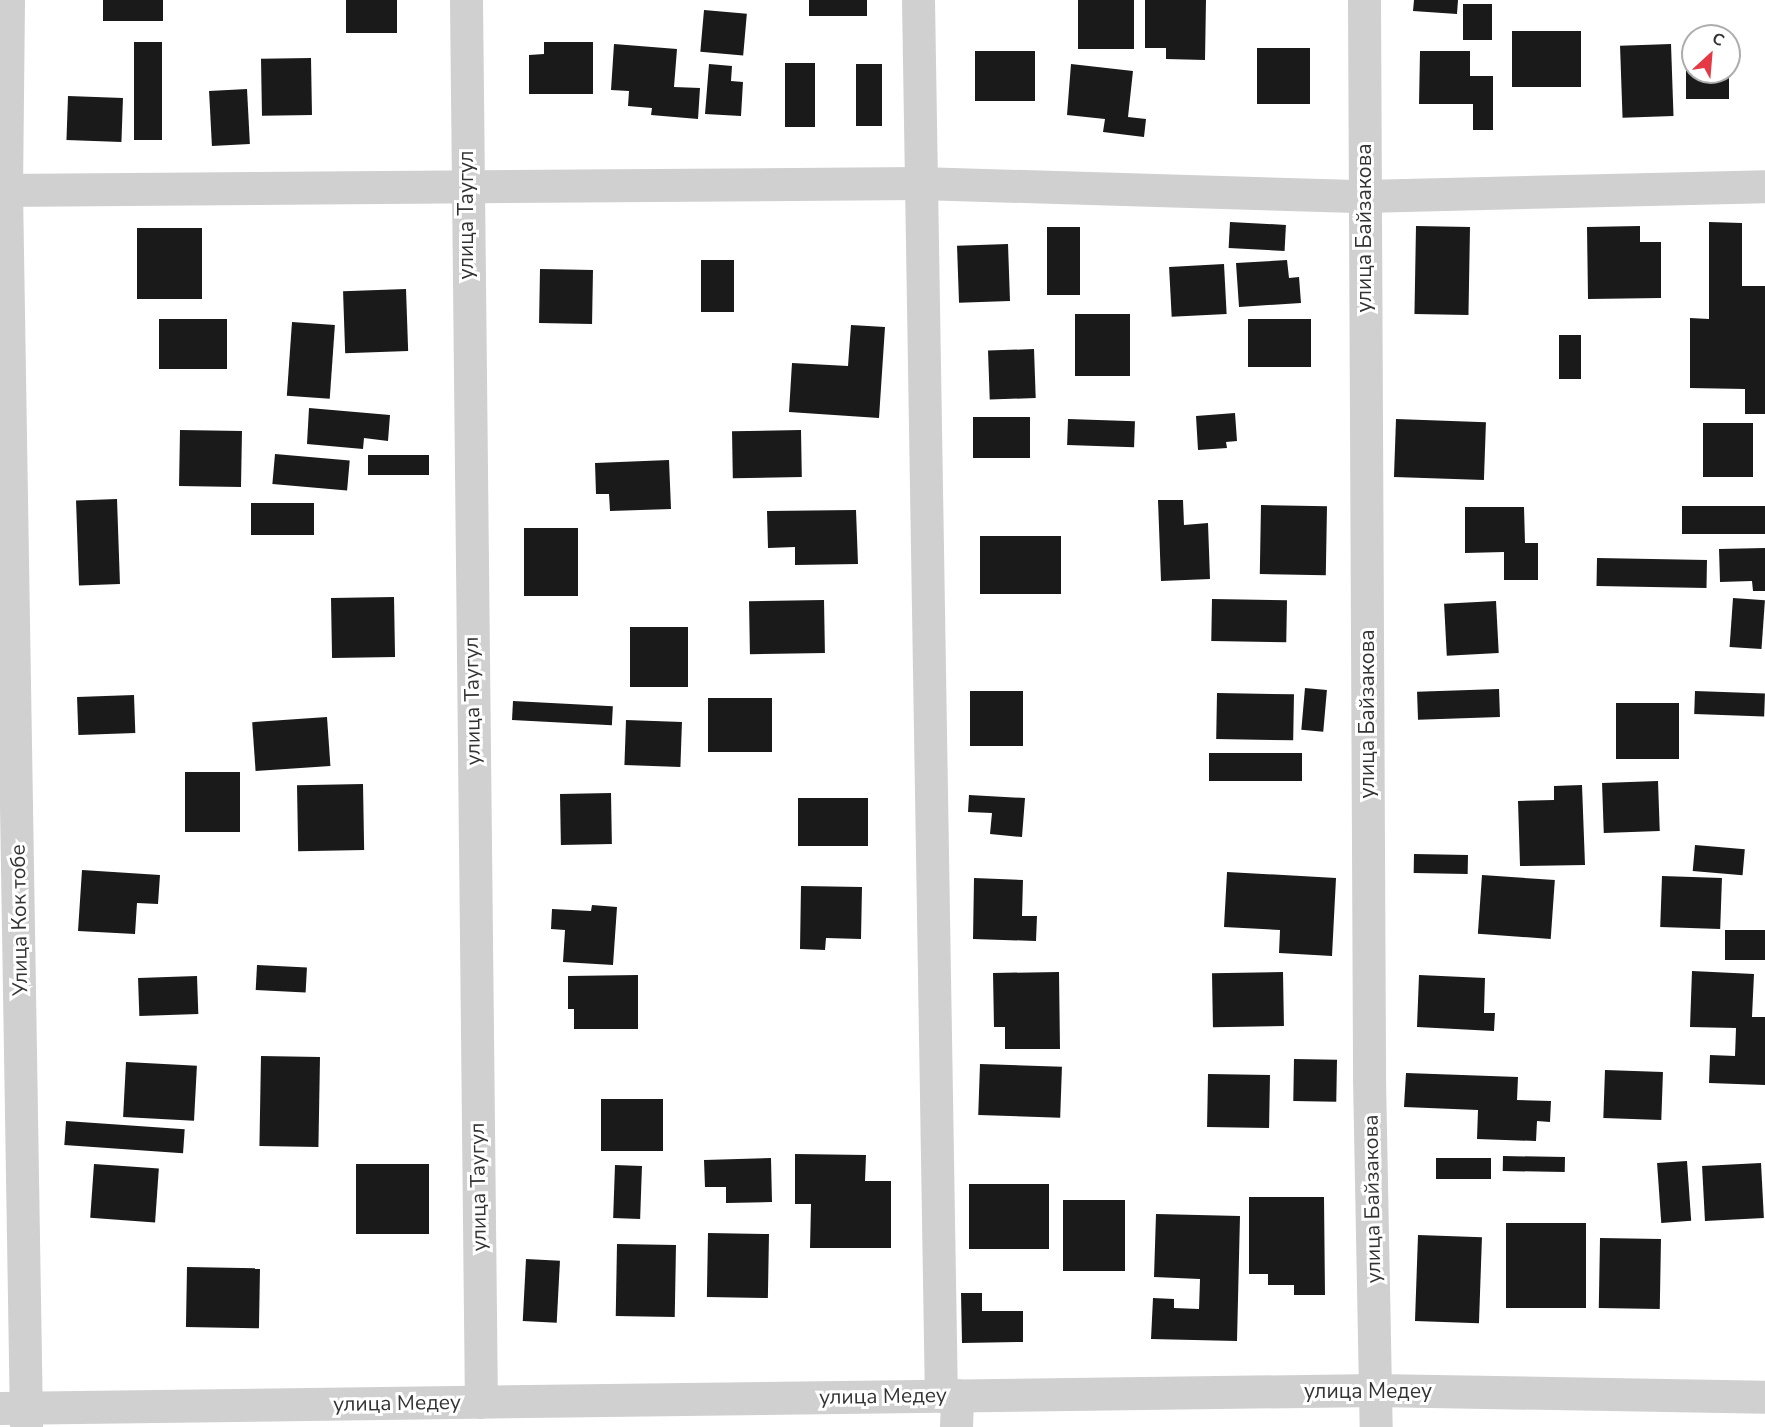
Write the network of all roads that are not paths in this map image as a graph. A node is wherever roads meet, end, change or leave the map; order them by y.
1 (8, 0) edge
2 (466, 0) edge
3 (918, 0) edge
4 (1364, 0) edge
5 (919, 183) junction
6 (465, 185) junction
7 (1765, 186) edge
8 (3, 190) edge
9 (1364, 196) junction
10 (1375, 1390) junction
11 (1765, 1397) edge
12 (481, 1402) junction
13 (951, 1406) edge
14 (18, 1414) edge
15 (1376, 1427) edge

1 - 8 street, Улица Кок тобе
2 - 6 street, улица Таугул
3 - 5 street
4 - 9 street, улица Байзакова
5 - 6 street
5 - 9 street
5 - 13 street
6 - 8 street
6 - 12 street, улица Таугул
7 - 9 street
8 - 14 street, Улица Кок тобе
9 - 10 street, улица Байзакова
10 - 11 street, улица Медеу
10 - 13 street, улица Медеу
10 - 15 street, улица Байзакова
12 - 13 street, улица Медеу
12 - 14 street, улица Медеу

